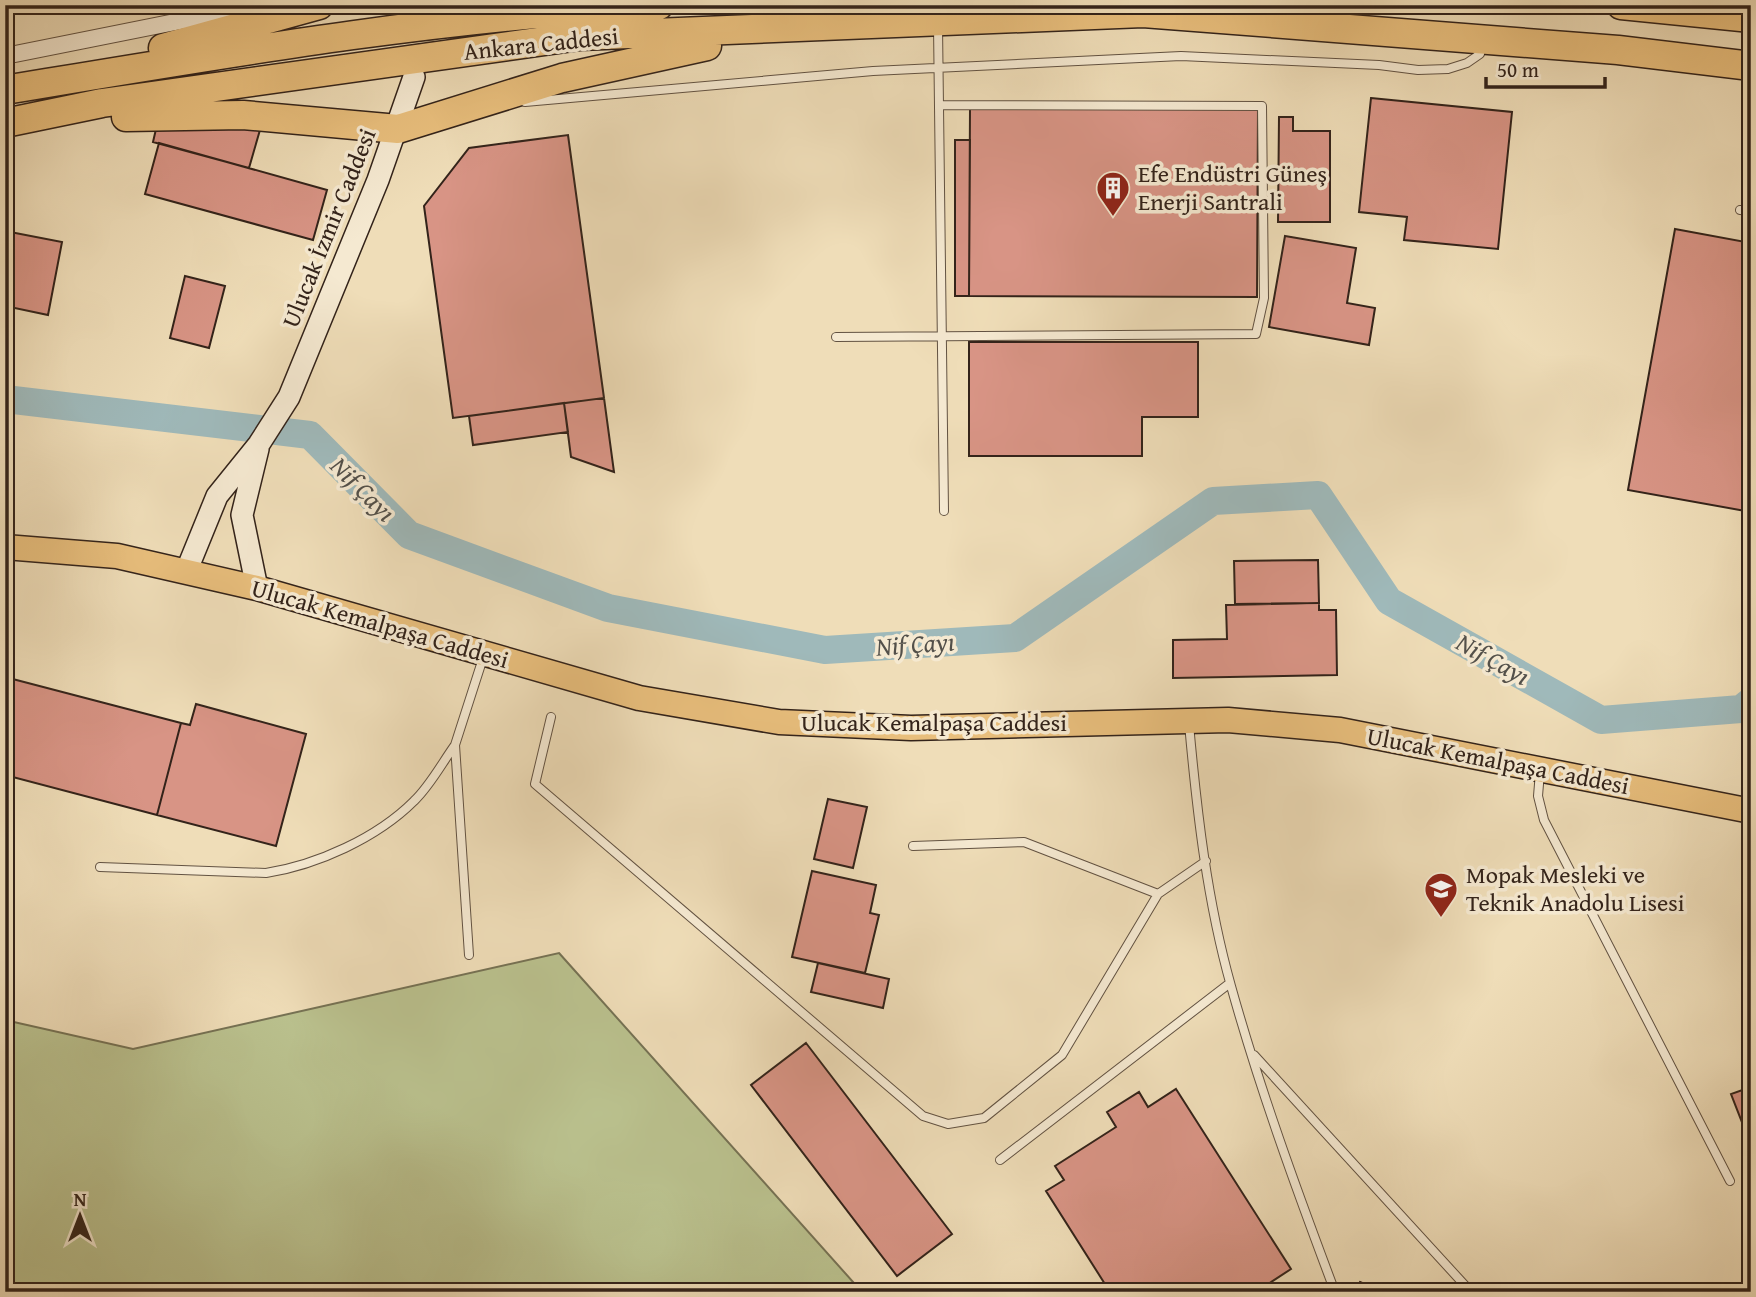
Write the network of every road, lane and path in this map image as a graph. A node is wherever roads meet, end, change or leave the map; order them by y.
1 (260, 5) edge
2 (319, 5) edge
3 (659, 5) edge
4 (1620, 5) edge
5 (1751, 18) edge
6 (938, 23) junction
7 (845, 26) junction
8 (1484, 39) junction
9 (5, 56) edge
10 (1751, 66) edge
11 (938, 69) junction
12 (414, 77) tunnel mouth
13 (5, 90) edge
14 (484, 105) junction
15 (939, 105) junction
16 (5, 122) edge
17 (5, 129) edge
18 (398, 130) junction
19 (1740, 210) dead end
20 (1751, 211) edge
21 (942, 336) junction
22 (836, 337) dead end
23 (259, 443) junction
24 (944, 511) dead end
25 (5, 547) edge
26 (186, 572) junction
27 (257, 588) junction
28 (485, 654) junction
29 (551, 718) dead end
30 (1188, 721) junction
31 (455, 745) junction
32 (1540, 770) junction
33 (1751, 811) edge
34 (913, 846) dead end
35 (1206, 862) junction
36 (100, 867) dead end
37 (1158, 894) junction
38 (469, 955) dead end
39 (1230, 983) junction
40 (1252, 1053) junction
41 (1000, 1160) dead end
42 (1730, 1181) dead end
43 (1335, 1292) edge
44 (1471, 1292) edge

1 - 9 street
2 - 13 highway
3 - 13 highway, Ankara Caddesi
4 - 5 highway
6 - 7 highway, Ankara Caddesi
6 - 8 highway, Ankara Caddesi
6 - 11 lane
7 - 14 highway
7 - 16 highway, Ankara Caddesi
8 - 10 highway, Ankara Caddesi
8 - 11 lane
11 - 14 lane
11 - 15 lane
12 - 18 street, Ulucak İzmir Caddesi
14 - 18 highway
15 - 21 lane
15 - 21 lane
17 - 18 highway
18 - 23 street, Ulucak İzmir Caddesi
19 - 20 lane
21 - 22 lane
21 - 24 lane
23 - 26 street, Ulucak İzmir Caddesi
23 - 27 street
25 - 26 main road, Ulucak Kemalpaşa Caddesi
26 - 27 main road, Ulucak Kemalpaşa Caddesi
27 - 28 main road, Ulucak Kemalpaşa Caddesi
28 - 30 main road, Ulucak Kemalpaşa Caddesi
28 - 31 lane
29 - 37 lane
30 - 32 main road, Ulucak Kemalpaşa Caddesi
30 - 35 lane
31 - 36 lane
31 - 38 lane
32 - 33 main road, Ulucak Kemalpaşa Caddesi
32 - 42 lane
34 - 37 lane
35 - 37 lane
35 - 39 lane
39 - 40 lane
39 - 41 lane
40 - 43 lane
40 - 44 lane

